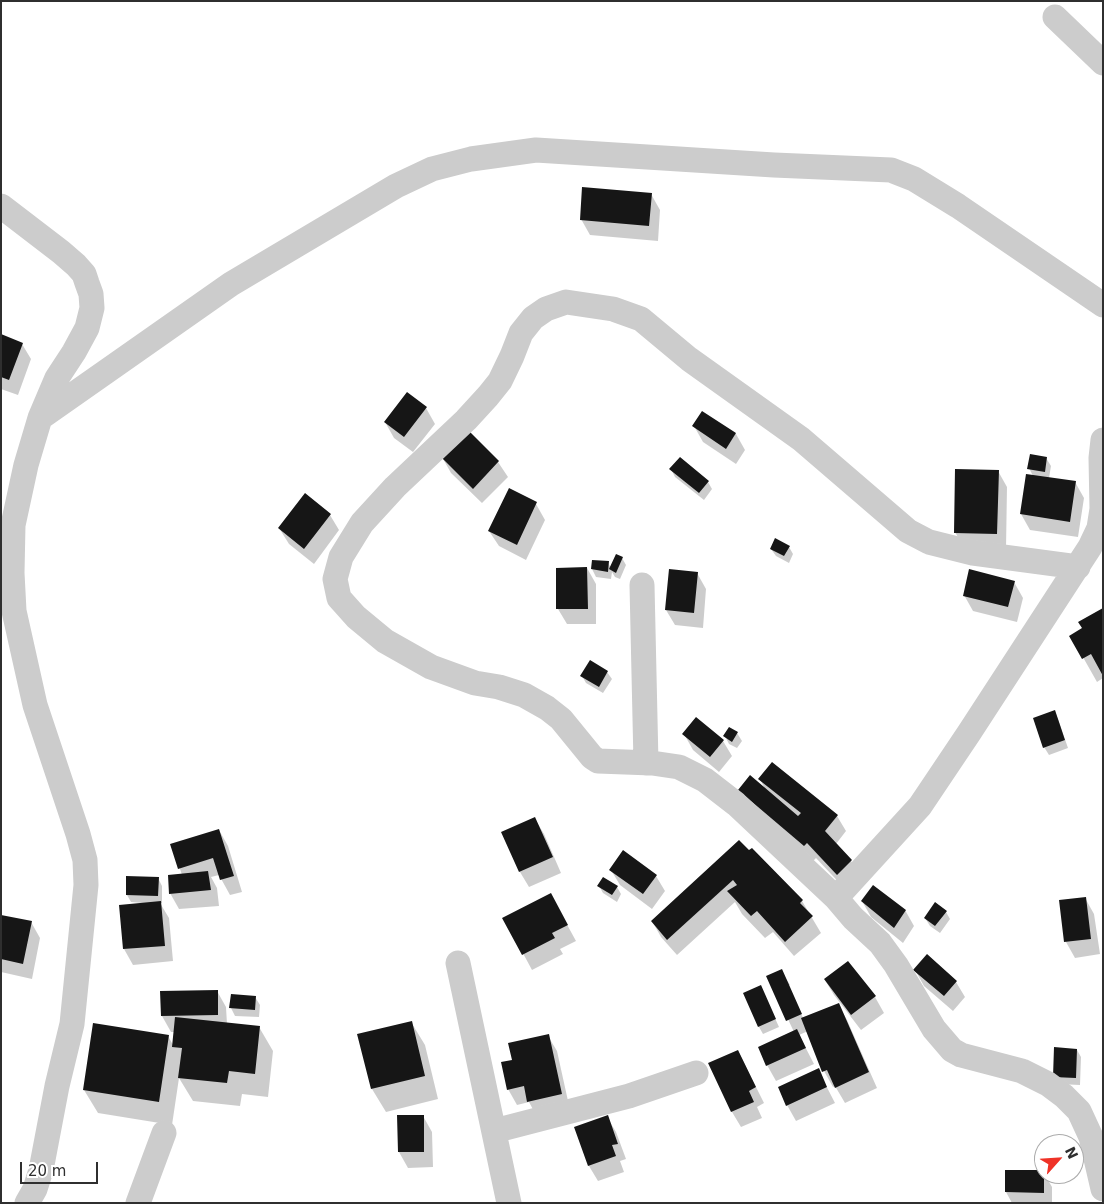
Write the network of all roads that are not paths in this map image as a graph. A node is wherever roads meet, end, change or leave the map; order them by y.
1 (1055, 17) dead end
2 (1103, 63) edge
3 (1, 206) edge
4 (1103, 305) edge
5 (40, 418) junction
6 (1103, 440) edge
7 (1078, 568) junction
8 (642, 585) dead end
9 (646, 763) junction
10 (836, 898) junction
11 (458, 963) dead end
12 (696, 1073) dead end
13 (494, 1132) junction
14 (164, 1133) dead end
15 (1103, 1189) edge
16 (27, 1203) edge
17 (138, 1203) edge
18 (509, 1203) edge

1 - 2 street
3 - 5 street
4 - 5 street
5 - 16 street
6 - 7 street
7 - 9 street
7 - 10 street
8 - 9 street
9 - 10 street
10 - 15 street
11 - 13 street
12 - 13 street
13 - 18 street
14 - 17 street

